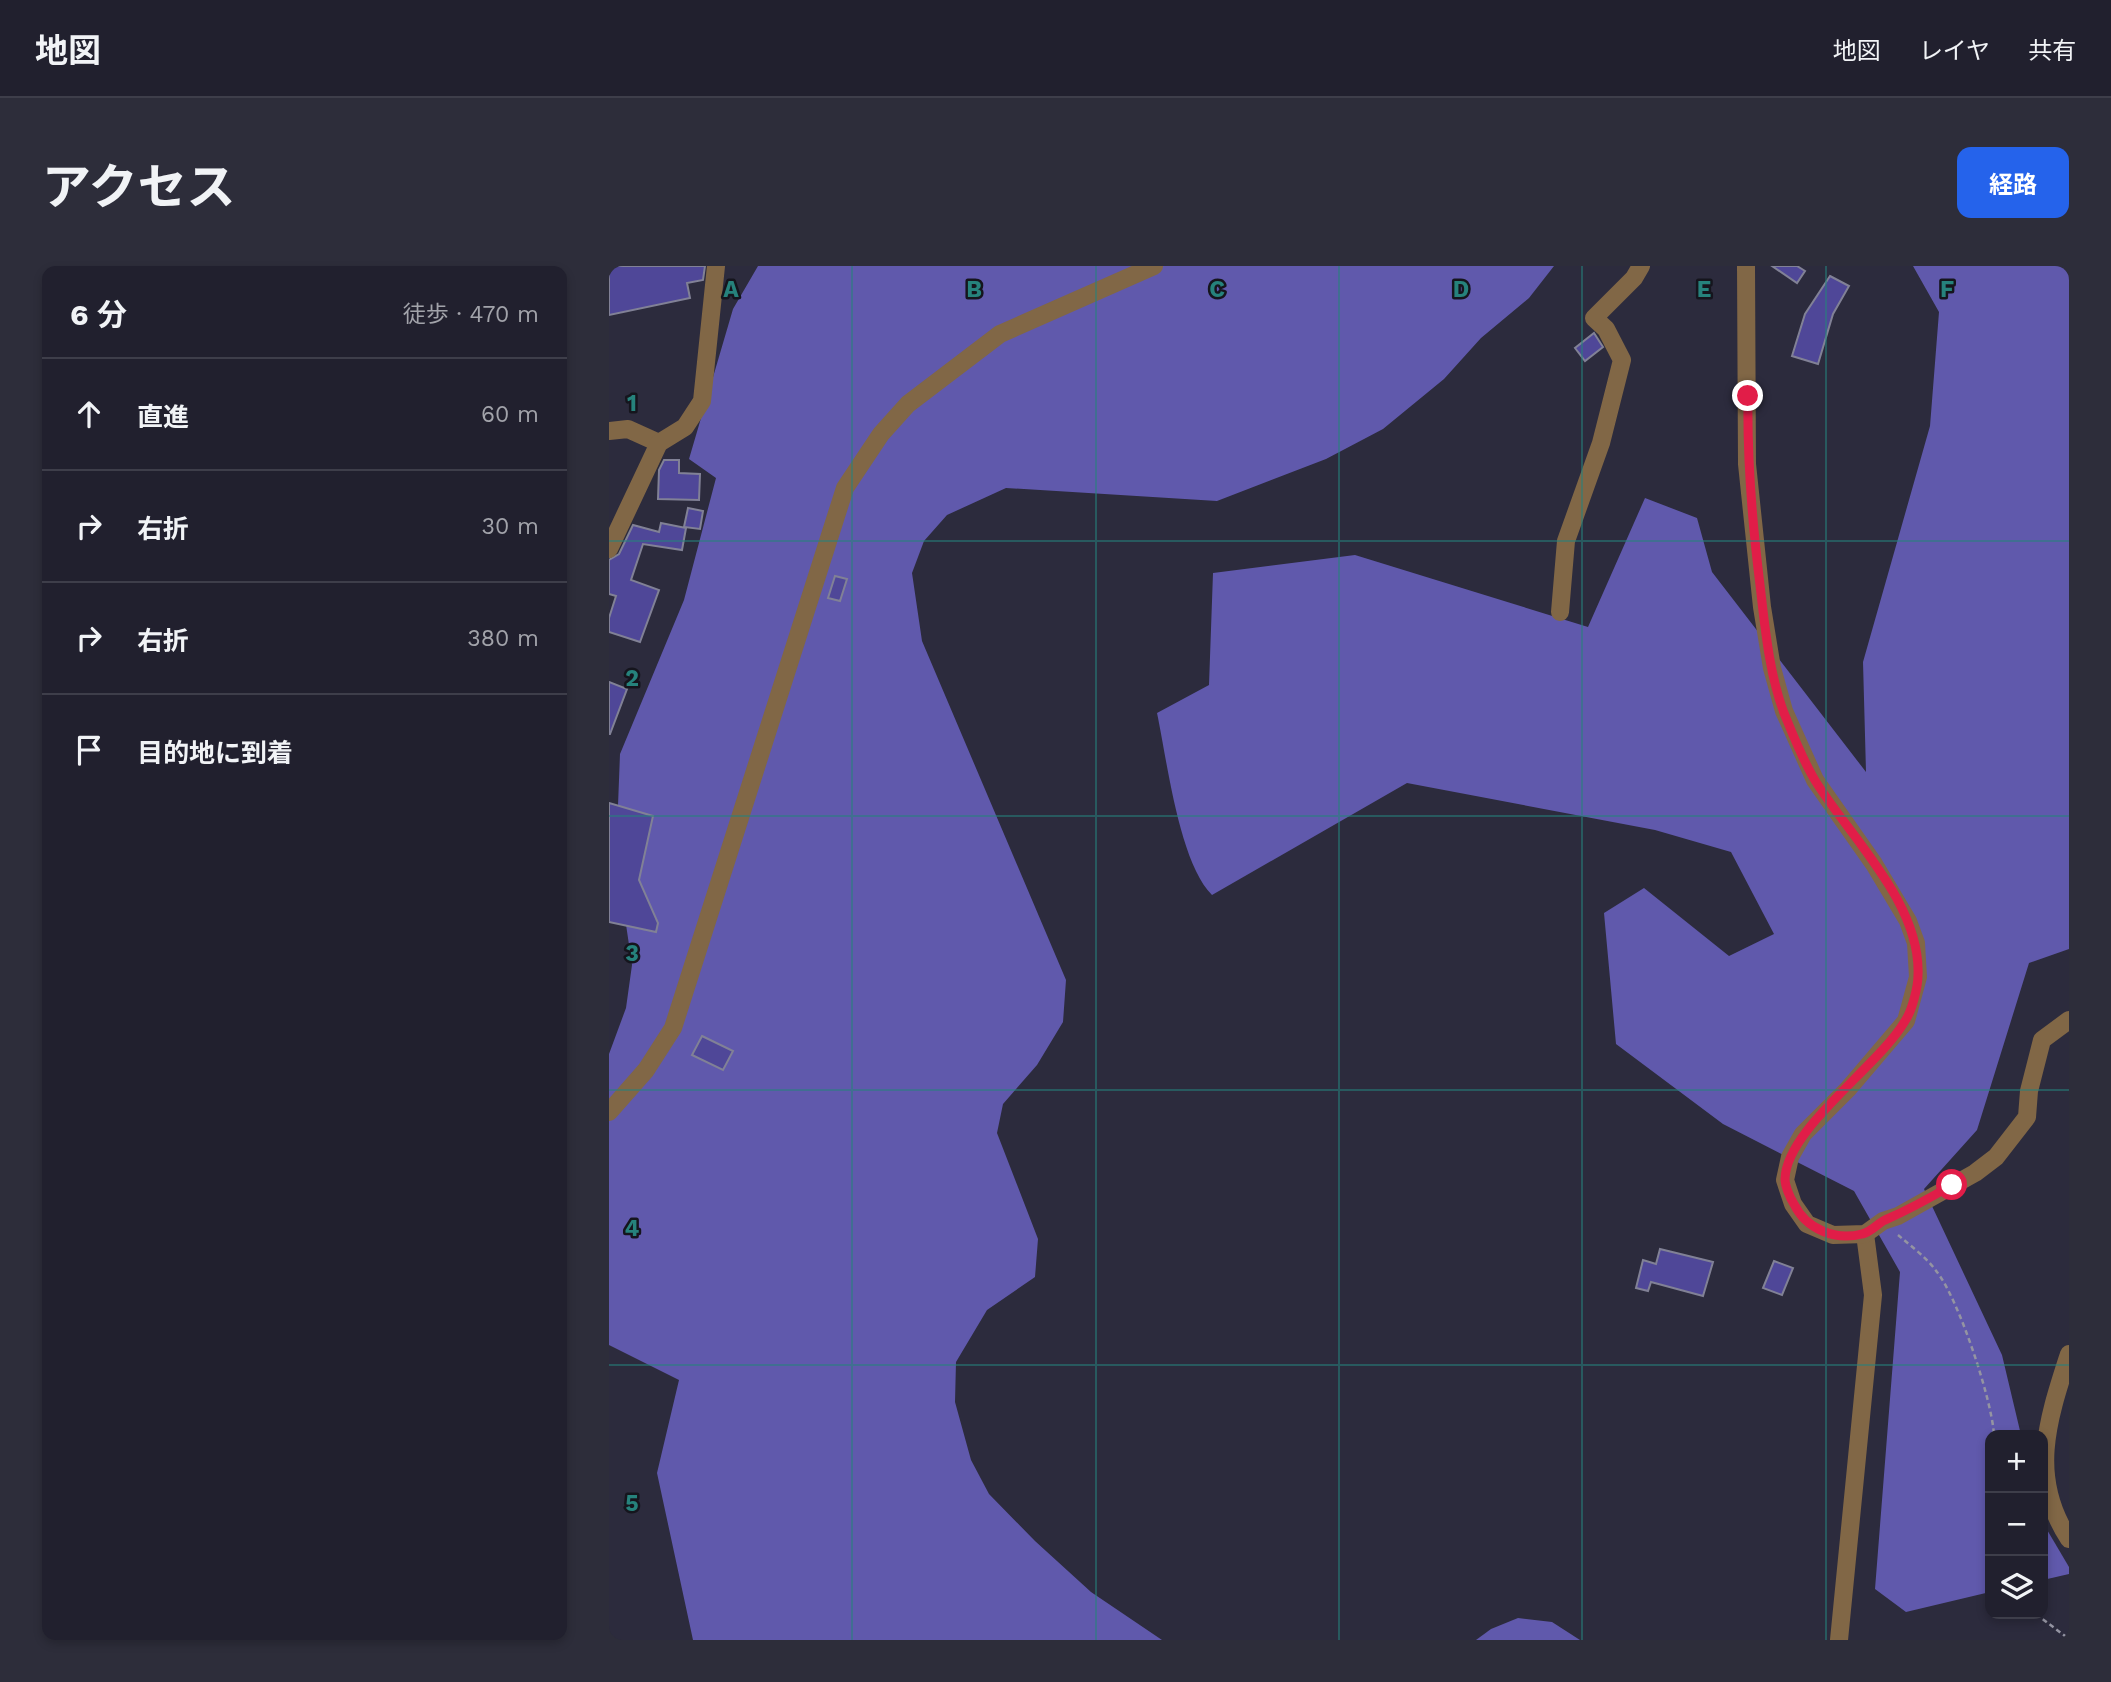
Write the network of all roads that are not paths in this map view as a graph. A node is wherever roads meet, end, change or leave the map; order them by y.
1 (716, 266) edge
2 (1154, 266) edge
3 (1641, 266) edge
4 (1745, 266) edge
5 (609, 431) edge
6 (659, 443) junction
7 (609, 549) edge
8 (1560, 612) dead end
9 (2069, 1020) edge
10 (609, 1112) edge
11 (1865, 1234) junction
12 (2069, 1354) edge
13 (2069, 1539) edge
14 (1839, 1640) edge

1 - 6 street
2 - 10 street
3 - 8 street
4 - 11 street
5 - 6 street
6 - 7 street
9 - 11 street
11 - 14 street
12 - 13 street

